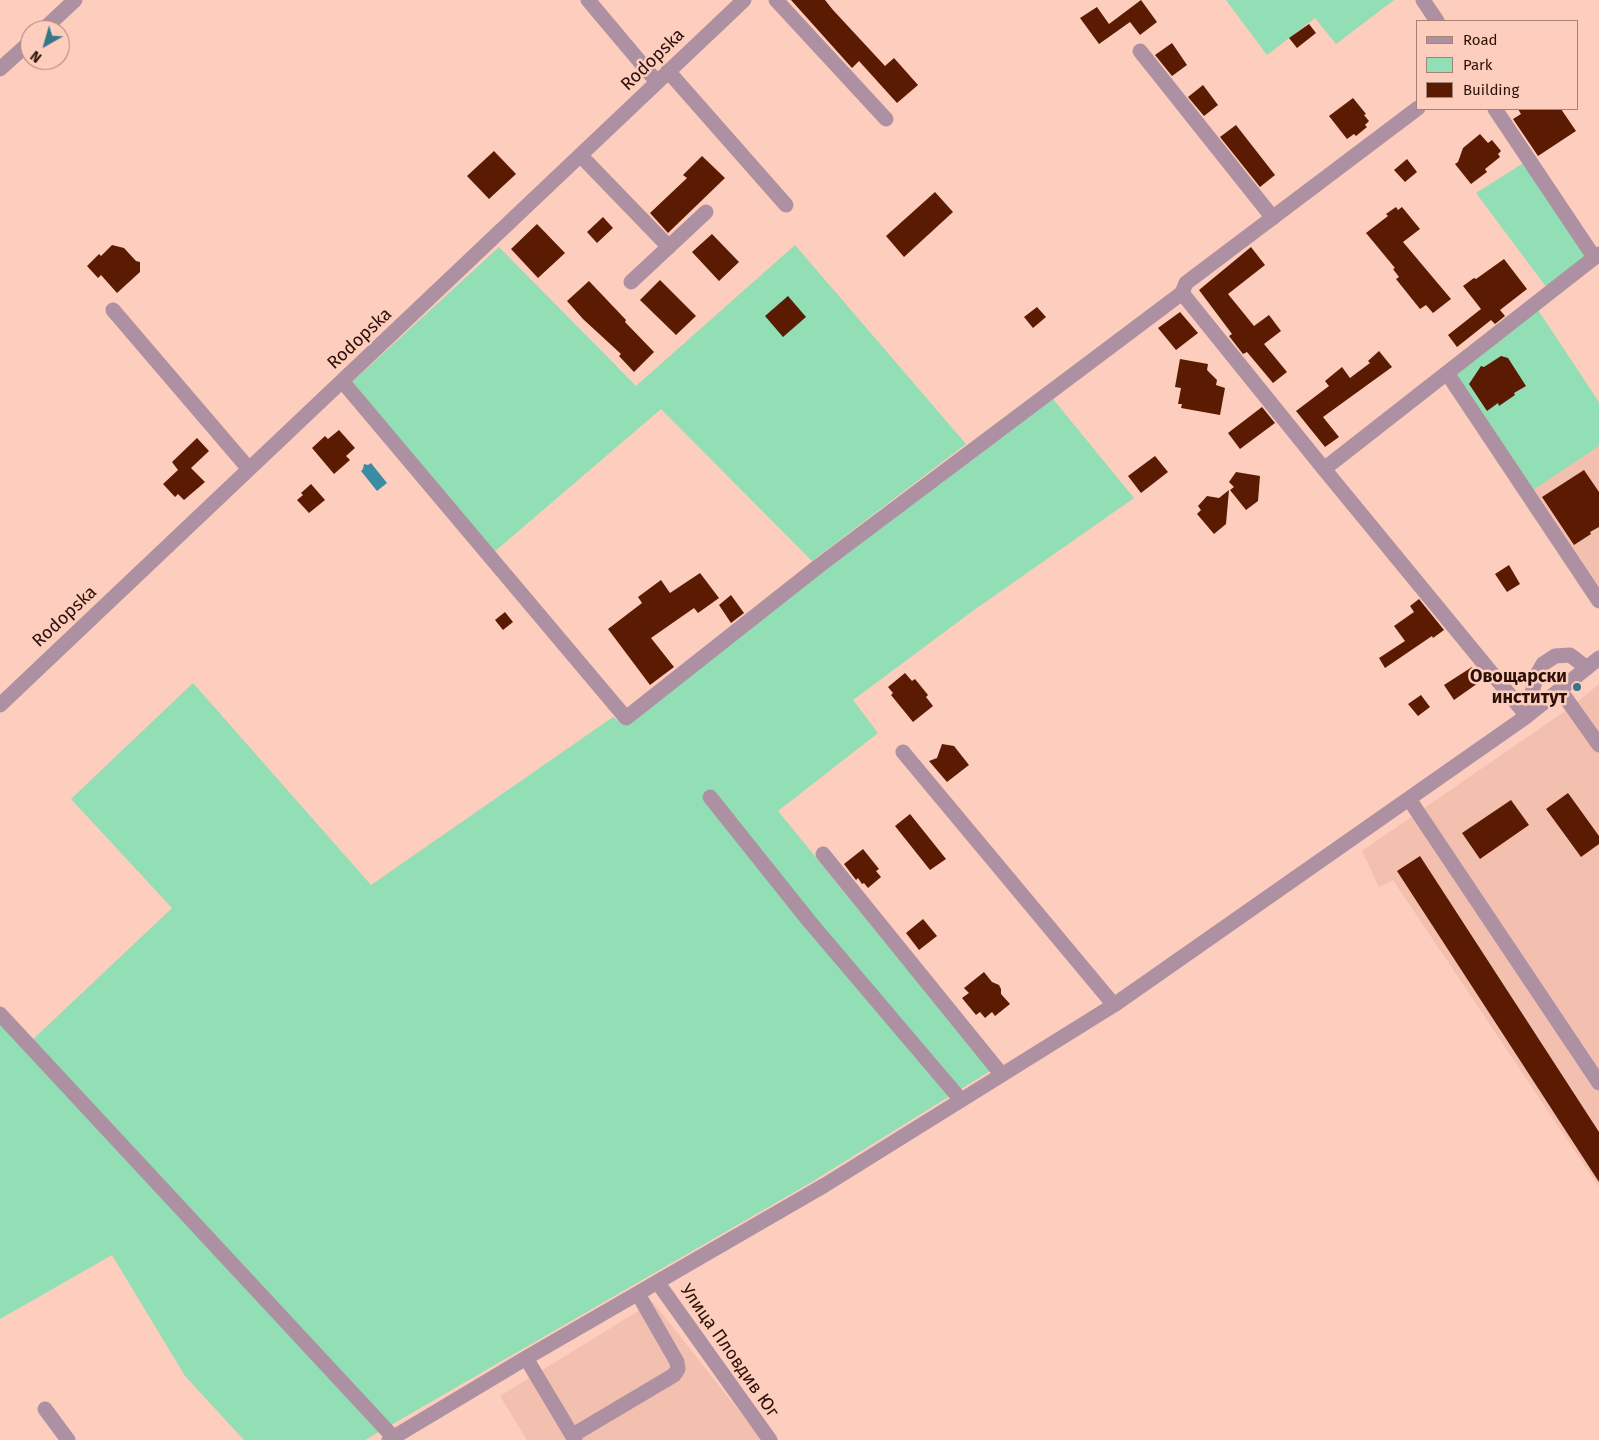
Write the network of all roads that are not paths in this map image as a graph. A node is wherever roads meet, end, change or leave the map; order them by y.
1 (75, 0) edge
2 (588, 0) edge
3 (744, 0) edge
4 (776, 0) edge
5 (1422, 0) edge
6 (54, 20) edge
7 (1436, 20) edge
8 (20, 51) edge
9 (1140, 51) dead end
10 (0, 70) edge
11 (663, 76) junction
12 (1416, 110) edge
13 (1496, 110) edge
14 (886, 119) dead end
15 (581, 156) junction
16 (786, 205) dead end
17 (706, 212) dead end
18 (1272, 218) junction
19 (669, 247) junction
20 (1596, 256) edge
21 (631, 282) dead end
22 (1182, 293) junction
23 (113, 310) dead end
24 (1447, 373) junction
25 (342, 381) junction
26 (249, 469) junction
27 (1324, 469) junction
28 (1599, 601) edge
29 (1593, 663) edge
30 (1560, 690) junction
31 (0, 705) edge
32 (1527, 716) junction
33 (1599, 746) edge
34 (903, 752) dead end
35 (710, 797) dead end
36 (1409, 799) junction
37 (823, 854) dead end
38 (1114, 1005) junction
39 (0, 1014) edge
40 (1002, 1075) junction
41 (1599, 1083) edge
42 (961, 1100) junction
43 (658, 1283) junction
44 (638, 1294) junction
45 (526, 1358) junction
46 (45, 1409) dead end
47 (574, 1438) edge
48 (393, 1439) edge
49 (68, 1440) edge
50 (770, 1440) edge

1 - 6 street
2 - 11 street
3 - 11 street, Rodopska
4 - 14 street
5 - 7 street
8 - 10 street
9 - 18 street
11 - 15 street, Rodopska
11 - 16 street
12 - 18 street
13 - 20 street
15 - 19 street
15 - 25 street, Rodopska
17 - 19 street
18 - 22 street
19 - 21 street
20 - 24 street
22 - 25 street
22 - 27 street
23 - 26 street
24 - 27 street
24 - 28 street
25 - 26 street, Rodopska
26 - 31 street, Rodopska
27 - 32 street
29 - 30 street
29 - 32 street
30 - 32 street
30 - 33 street
32 - 36 street
34 - 38 street
35 - 42 street
36 - 38 street
36 - 41 street
37 - 40 street
38 - 40 street
39 - 48 street
40 - 42 street
42 - 43 street
43 - 44 street
43 - 50 street, Улица Пловдив Юг
44 - 45 street
44 - 47 street
45 - 47 street
45 - 48 street
46 - 49 street

